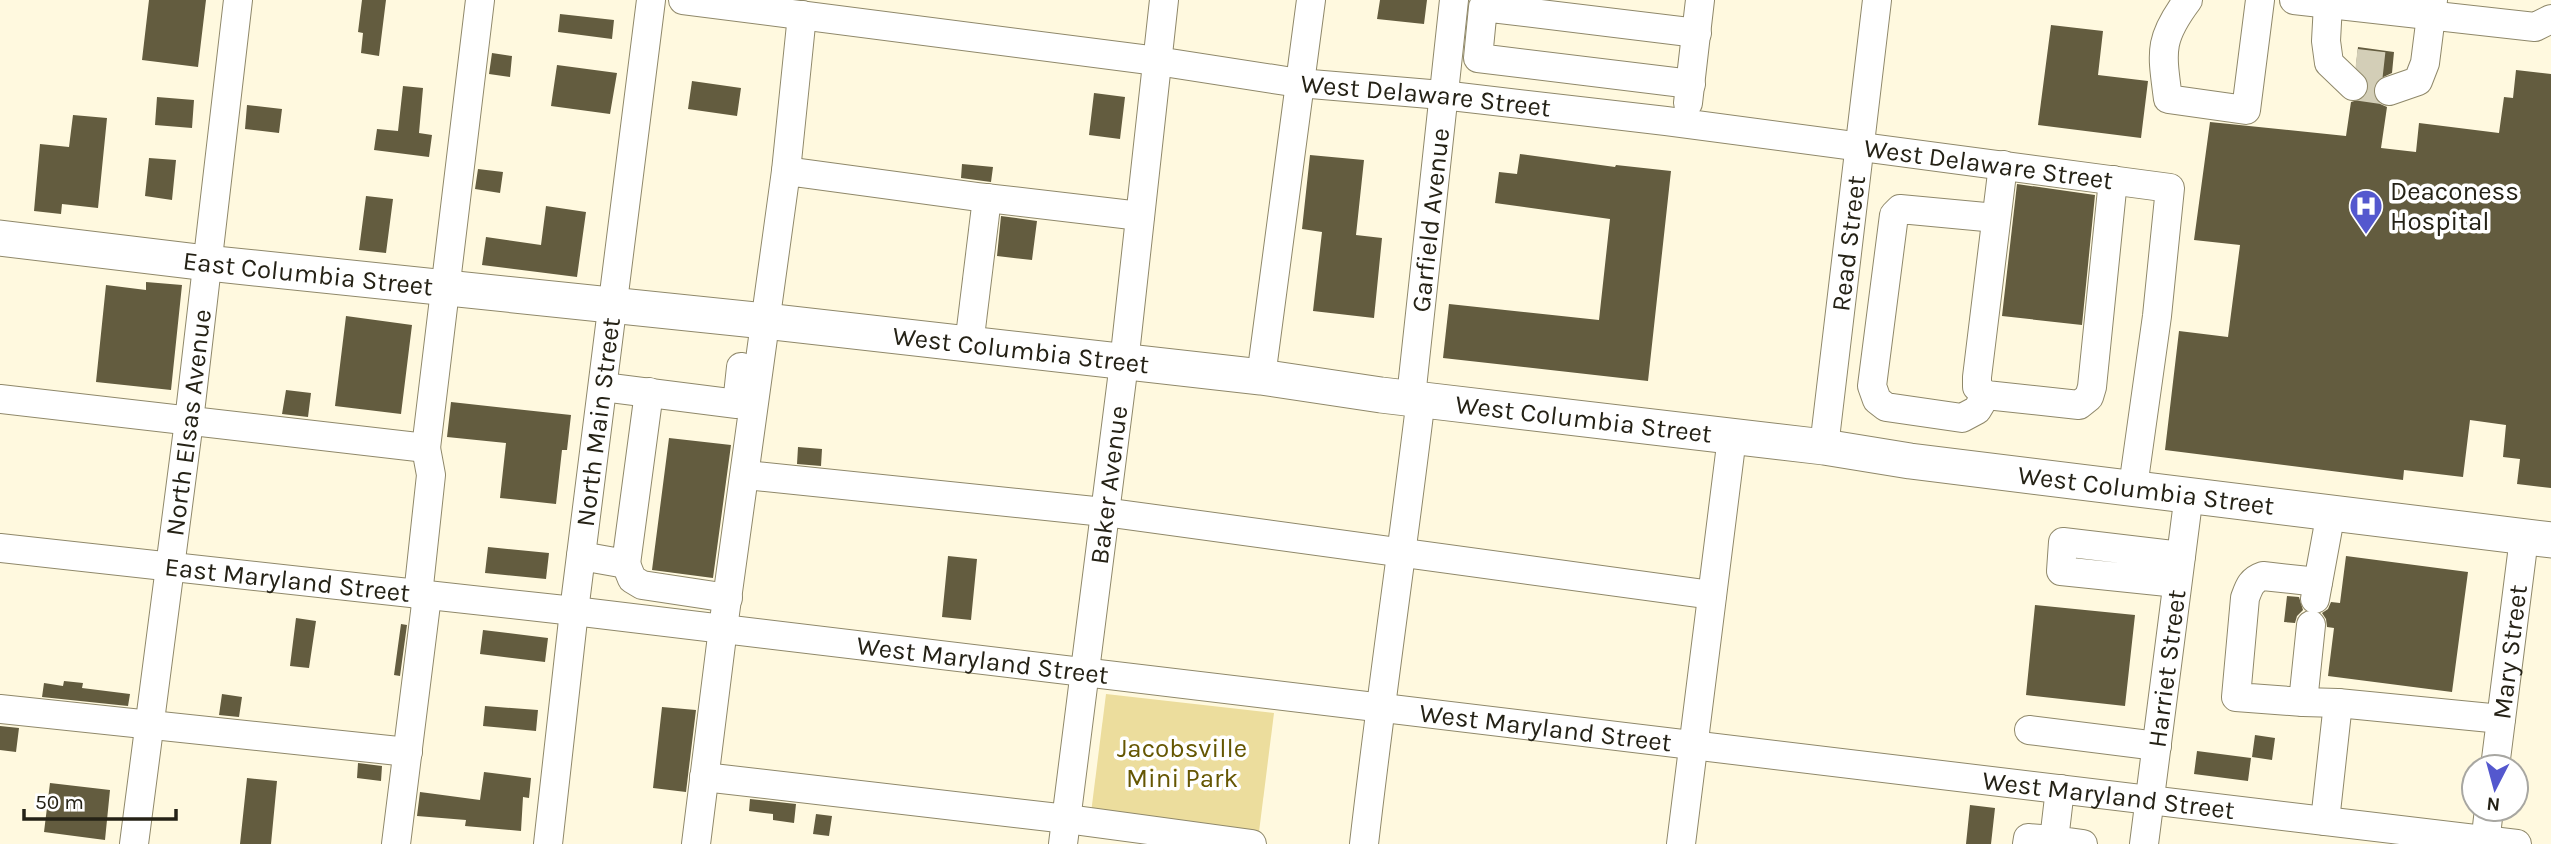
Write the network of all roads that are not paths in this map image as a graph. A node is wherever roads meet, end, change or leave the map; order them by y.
1 (238, 0) edge
2 (481, 0) edge
3 (650, 0) edge
4 (683, 0) edge
5 (1164, 0) edge
6 (1311, 0) edge
7 (1454, 0) edge
8 (1700, 0) edge
9 (1877, 0) edge
10 (2188, 0) edge
11 (2260, 0) edge
12 (2294, 0) edge
13 (2331, 3) edge
14 (2432, 7) edge
15 (802, 15) junction
16 (2551, 19) edge
17 (1697, 33) junction
18 (1157, 61) junction
19 (2349, 74) tunnel mouth
20 (2391, 79) tunnel mouth
21 (1299, 83) junction
22 (1691, 84) junction
23 (1442, 95) junction
24 (1686, 123) junction
25 (1860, 146) junction
26 (2003, 165) junction
27 (786, 171) junction
28 (2113, 180) junction
29 (987, 198) junction
30 (1140, 216) junction
31 (1996, 218) junction
32 (0, 238) edge
33 (207, 263) junction
34 (446, 288) junction
35 (614, 306) junction
36 (756, 320) junction
37 (969, 345) junction
38 (1124, 363) junction
39 (1261, 377) junction
40 (604, 387) junction
41 (649, 392) junction
42 (1986, 395) junction
43 (1416, 397) junction
44 (0, 399) edge
45 (189, 421) junction
46 (1732, 437) junction
47 (1824, 447) junction
48 (426, 448) junction
49 (746, 475) junction
50 (2133, 487) junction
51 (2189, 494) junction
52 (1104, 512) junction
53 (2331, 513) junction
54 (2537, 539) edge
55 (0, 548) edge
56 (1403, 554) junction
57 (581, 556) junction
58 (626, 564) junction
59 (170, 568) junction
60 (422, 595) junction
61 (1712, 595) junction
62 (727, 598) junction
63 (2315, 602) junction
64 (574, 611) junction
65 (723, 628) junction
66 (1086, 672) junction
67 (2303, 702) junction
68 (2338, 703) junction
69 (1380, 707) junction
70 (0, 709) edge
71 (2501, 719) junction
72 (149, 724) junction
73 (2029, 730) dead end
74 (1693, 745) junction
75 (2157, 746) junction
76 (408, 752) junction
77 (2497, 753) edge
78 (704, 777) junction
79 (2060, 789) junction
80 (2150, 800) junction
81 (2487, 823) edge
82 (2338, 829) edge
83 (1065, 832) edge
84 (2041, 842) edge
85 (2485, 842) edge
86 (134, 844) edge
87 (396, 844) edge
88 (548, 844) edge
89 (696, 844) edge
90 (1252, 844) edge
91 (1363, 844) edge
92 (1681, 844) edge
93 (2083, 844) edge
94 (2144, 844) edge
95 (2518, 844) edge

1 - 33 street, North Elsas Avenue
2 - 34 street
3 - 35 street, North Main Street
4 - 15 street, West Delaware Street
5 - 18 street, Baker Avenue
6 - 21 street
7 - 23 street, Garfield Avenue
8 - 17 street
9 - 25 street, Read Street
10 - 11 street
12 - 13 street
13 - 14 street
13 - 19 street
14 - 16 street
14 - 20 street
15 - 18 street, West Delaware Street
15 - 27 street
17 - 22 street
17 - 22 street
18 - 21 street, West Delaware Street
18 - 30 street, Baker Avenue
21 - 23 street, West Delaware Street
21 - 39 street
22 - 24 street
23 - 24 street, West Delaware Street
23 - 43 street, Garfield Avenue
24 - 25 street, West Delaware Street
25 - 26 street, West Delaware Street
25 - 47 street, Read Street
26 - 28 street, West Delaware Street
26 - 31 street
27 - 29 street
27 - 36 street
28 - 42 street
28 - 50 street, West Delaware Street
29 - 30 street
29 - 37 street
30 - 38 street, Baker Avenue
31 - 42 street
31 - 42 street
32 - 33 main road, East Columbia Street
33 - 34 main road, East Columbia Street
33 - 45 street, North Elsas Avenue
34 - 35 main road, East Columbia Street
34 - 48 street
35 - 36 main road, West Columbia Street
35 - 40 street, North Main Street
36 - 37 main road, West Columbia Street
36 - 41 street
36 - 49 street
37 - 38 main road, West Columbia Street
38 - 39 main road, West Columbia Street
38 - 52 street, Baker Avenue
39 - 43 main road, West Columbia Street
40 - 41 street
40 - 57 street, North Main Street
41 - 58 street
43 - 46 main road, West Columbia Street
43 - 56 street, Garfield Avenue
44 - 45 street
45 - 48 street
45 - 59 street, North Elsas Avenue
46 - 47 main road, West Columbia Street
46 - 61 street
47 - 50 main road, West Columbia Street
48 - 60 street
49 - 52 street
49 - 62 street
50 - 51 main road, West Columbia Street
51 - 53 main road, West Columbia Street
51 - 75 street, Harriet Street
52 - 56 street
52 - 66 street, Baker Avenue
53 - 54 main road, West Columbia Street
53 - 63 street
54 - 71 street, Mary Street
55 - 59 street, East Maryland Street
56 - 61 street
56 - 69 street, Garfield Avenue
57 - 58 street
57 - 64 street, North Main Street
58 - 62 street
59 - 60 street, East Maryland Street
59 - 72 street, North Elsas Avenue
60 - 64 street, East Maryland Street
60 - 76 street
61 - 74 street
62 - 65 street
63 - 67 street
63 - 67 street
64 - 65 street, West Maryland Street
64 - 88 street, North Main Street
65 - 66 street, West Maryland Street
65 - 78 street
66 - 69 street, West Maryland Street
66 - 83 street, Baker Avenue
67 - 68 street
68 - 71 street
68 - 82 street
69 - 74 street, West Maryland Street
69 - 91 street, Garfield Avenue
70 - 72 street
71 - 77 street, Mary Street
72 - 76 street
72 - 86 street, North Elsas Avenue
73 - 75 street
74 - 79 street, West Maryland Street
74 - 92 street
75 - 80 street, Harriet Street
76 - 87 street
78 - 83 street
78 - 89 street
79 - 80 street, West Maryland Street
79 - 84 street
80 - 82 street, West Maryland Street
80 - 94 street, Harriet Street
81 - 85 street
82 - 85 street, West Maryland Street
83 - 90 street
84 - 93 street
85 - 95 street, West Maryland Street

